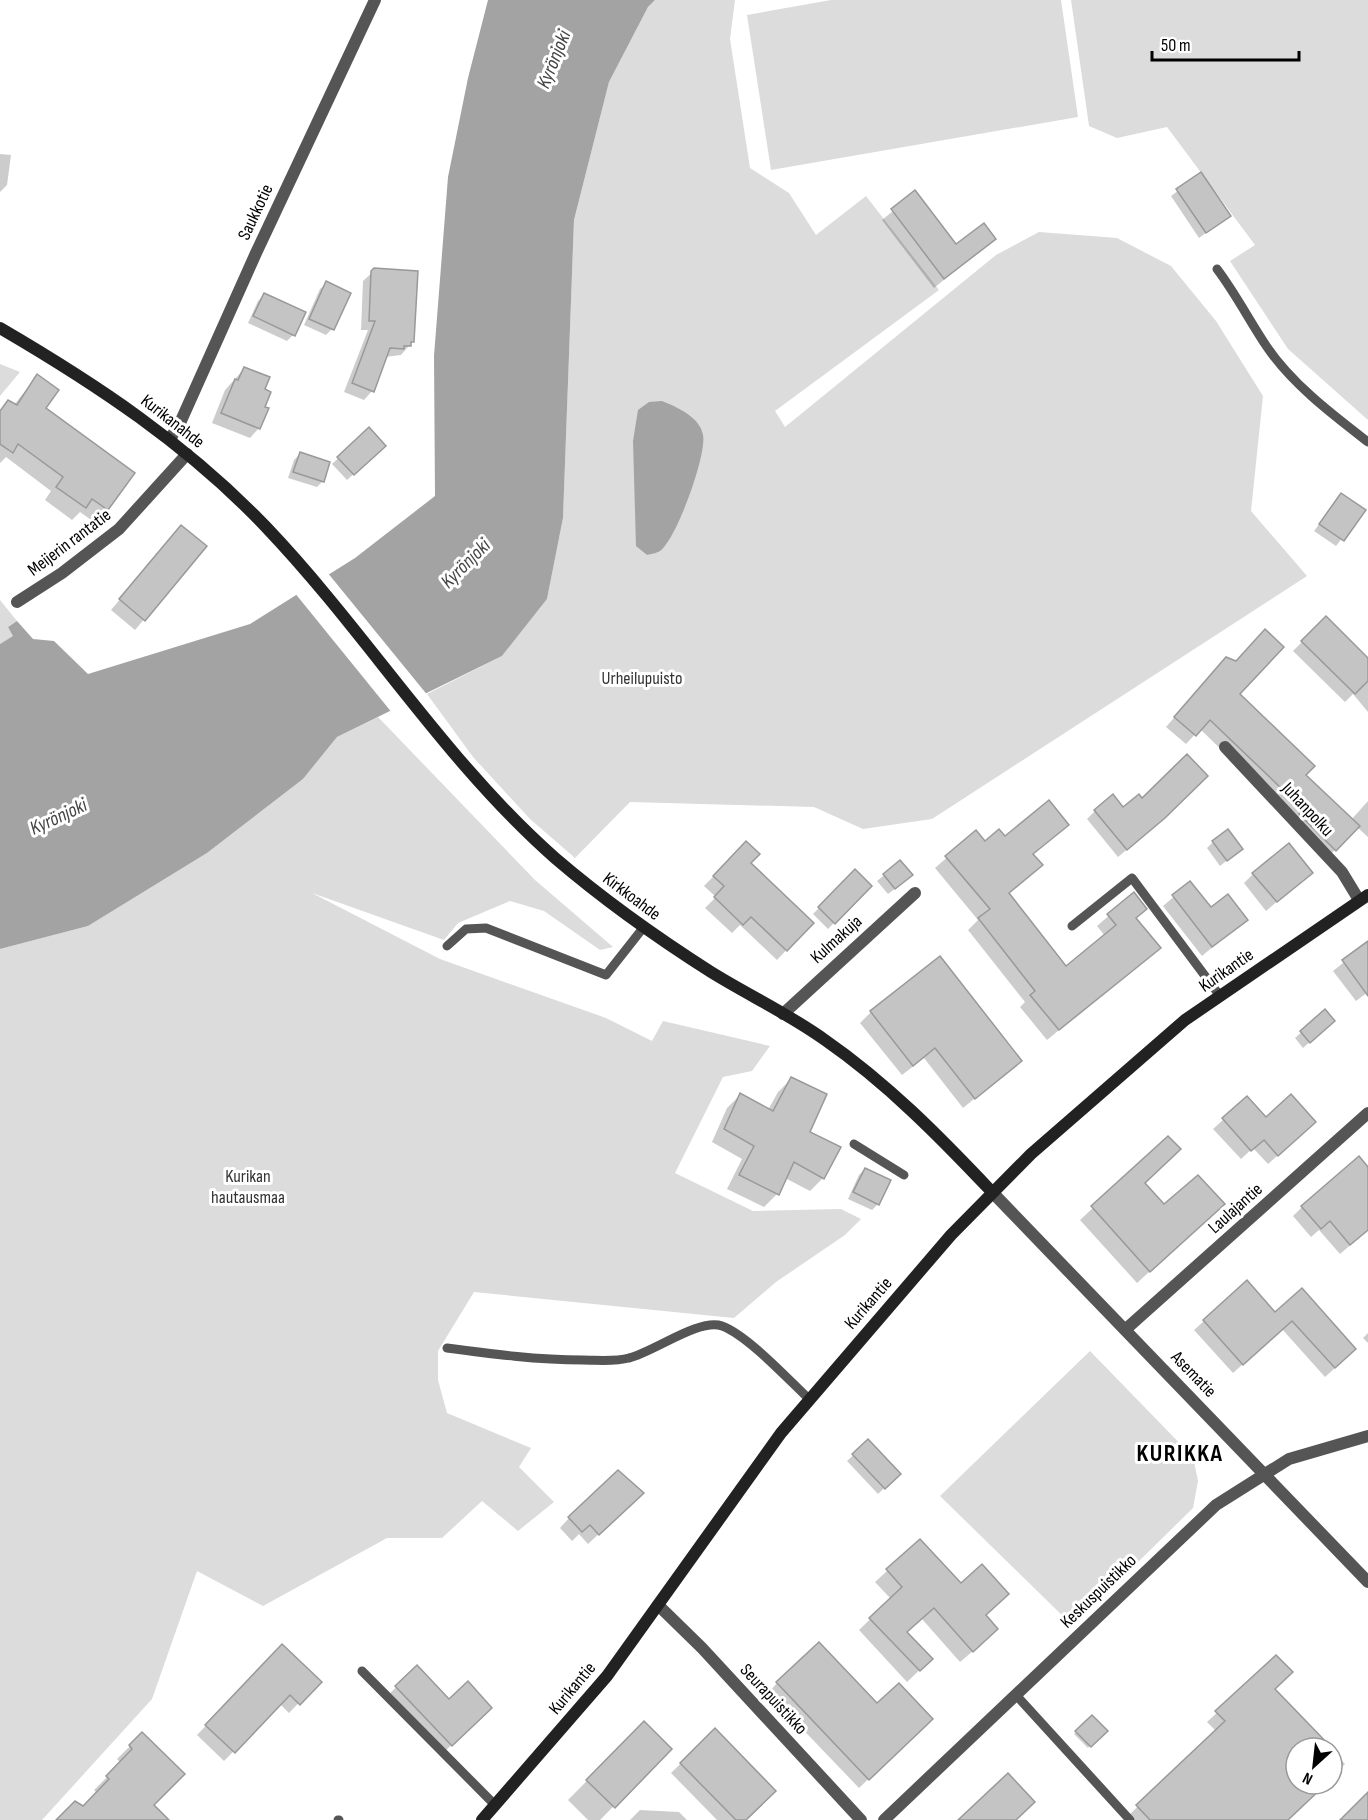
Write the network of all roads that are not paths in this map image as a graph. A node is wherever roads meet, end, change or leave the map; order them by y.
1 (375, 0) edge
2 (1217, 269) dead end
3 (0, 328) edge
4 (170, 439) junction
5 (1368, 442) edge
6 (187, 454) junction
7 (304, 569) joint
8 (17, 602) dead end
9 (1225, 747) dead end
10 (915, 893) dead end
11 (1364, 898) edge
12 (1072, 926) dead end
13 (643, 928) junction
14 (447, 946) dead end
15 (1220, 996) junction
16 (783, 1014) junction
17 (1368, 1113) edge
18 (854, 1144) dead end
19 (904, 1175) dead end
20 (992, 1192) junction
21 (1126, 1329) junction
22 (447, 1348) dead end
23 (809, 1399) junction
24 (1368, 1437) edge
25 (1265, 1473) junction
26 (1368, 1582) edge
27 (658, 1605) junction
28 (363, 1671) dead end
29 (1016, 1695) junction
30 (495, 1805) junction
31 (482, 1820) edge
32 (861, 1820) edge
33 (884, 1820) edge
34 (1130, 1820) edge

1 - 4 street, Saukkotie
2 - 5 lane
3 - 4 main road, Kurikanahde
4 - 6 main road, Kurikanahde
6 - 7 main road, Kurikanahde
6 - 8 street, Meijerin rantatie
7 - 13 main road, Kirkkoahde
9 - 11 street, Juhanpolku
10 - 16 street, Kulmakuja
11 - 15 main road, Kurikantie
12 - 15 lane
13 - 14 lane
13 - 16 main road, Kirkkoahde
15 - 20 main road, Kurikantie
16 - 20 main road, Kirkkoahde
17 - 21 street, Laulajantie
18 - 19 lane
20 - 21 street, Asematie
20 - 23 main road, Kurikantie
21 - 25 street, Asematie
22 - 23 lane
23 - 27 main road, Kurikantie
24 - 25 street, Keskuspuistikko
25 - 26 street, Asematie
25 - 29 street, Keskuspuistikko
27 - 30 main road, Kurikantie
27 - 32 street, Seurapuistikko
28 - 30 lane
29 - 33 street, Keskuspuistikko
29 - 34 lane
30 - 31 main road, Kurikantie

